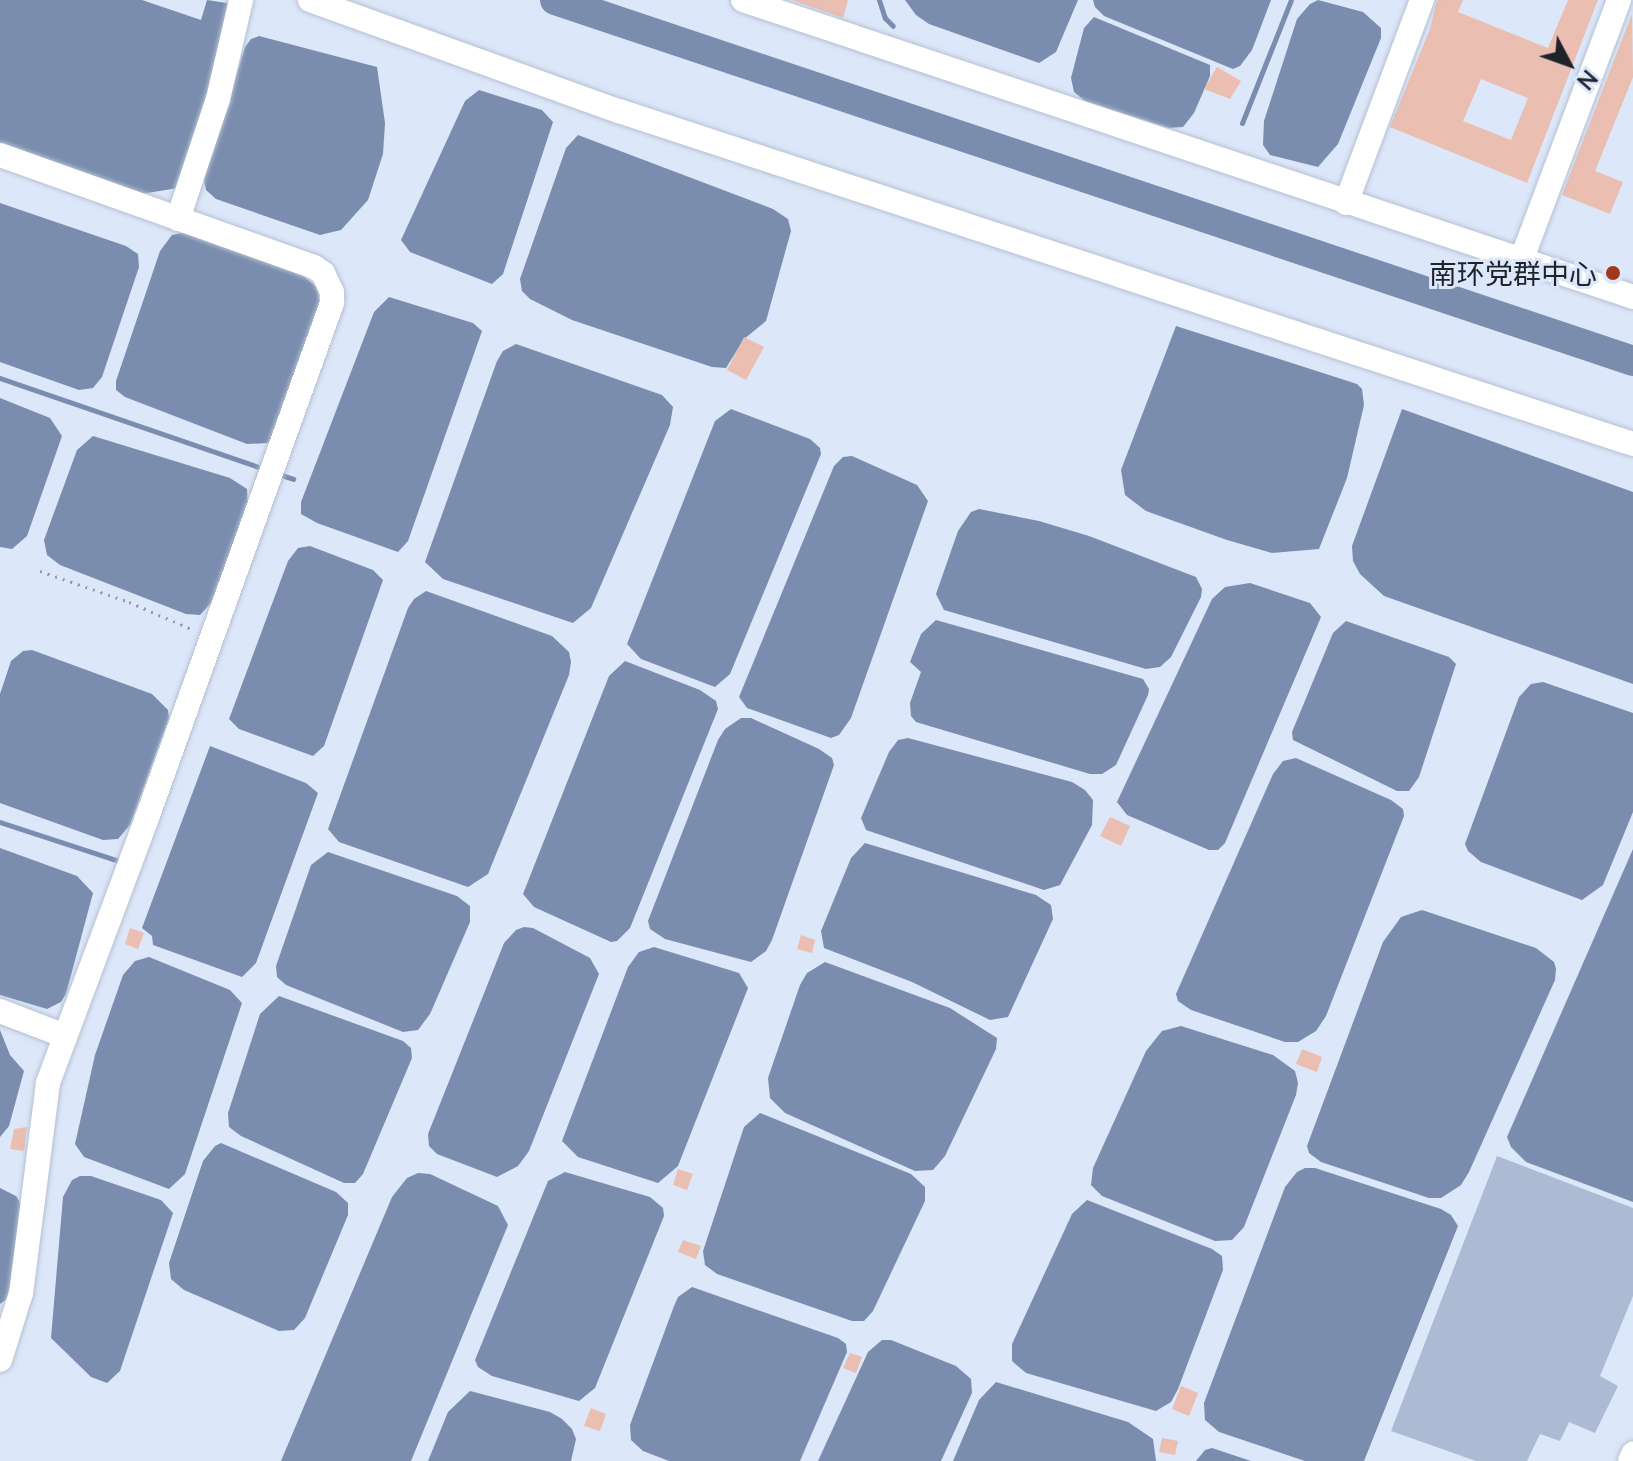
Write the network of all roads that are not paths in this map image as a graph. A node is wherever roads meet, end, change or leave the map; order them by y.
1 (241, 0) edge
2 (310, 0) edge
3 (743, 0) edge
4 (1422, 0) edge
5 (1619, 0) edge
6 (0, 155) edge
7 (1346, 203) junction
8 (178, 219) junction
9 (1521, 261) junction
10 (1633, 297) edge
11 (1633, 444) edge
12 (0, 1011) edge
13 (65, 1036) junction
14 (0, 1360) edge
15 (1633, 1454) edge
16 (1630, 1461) edge

1 - 8 street
2 - 11 street
3 - 7 street
4 - 7 street
5 - 9 street
6 - 8 street
7 - 9 street
8 - 13 street
9 - 10 street
12 - 13 street
13 - 14 street
15 - 16 street

